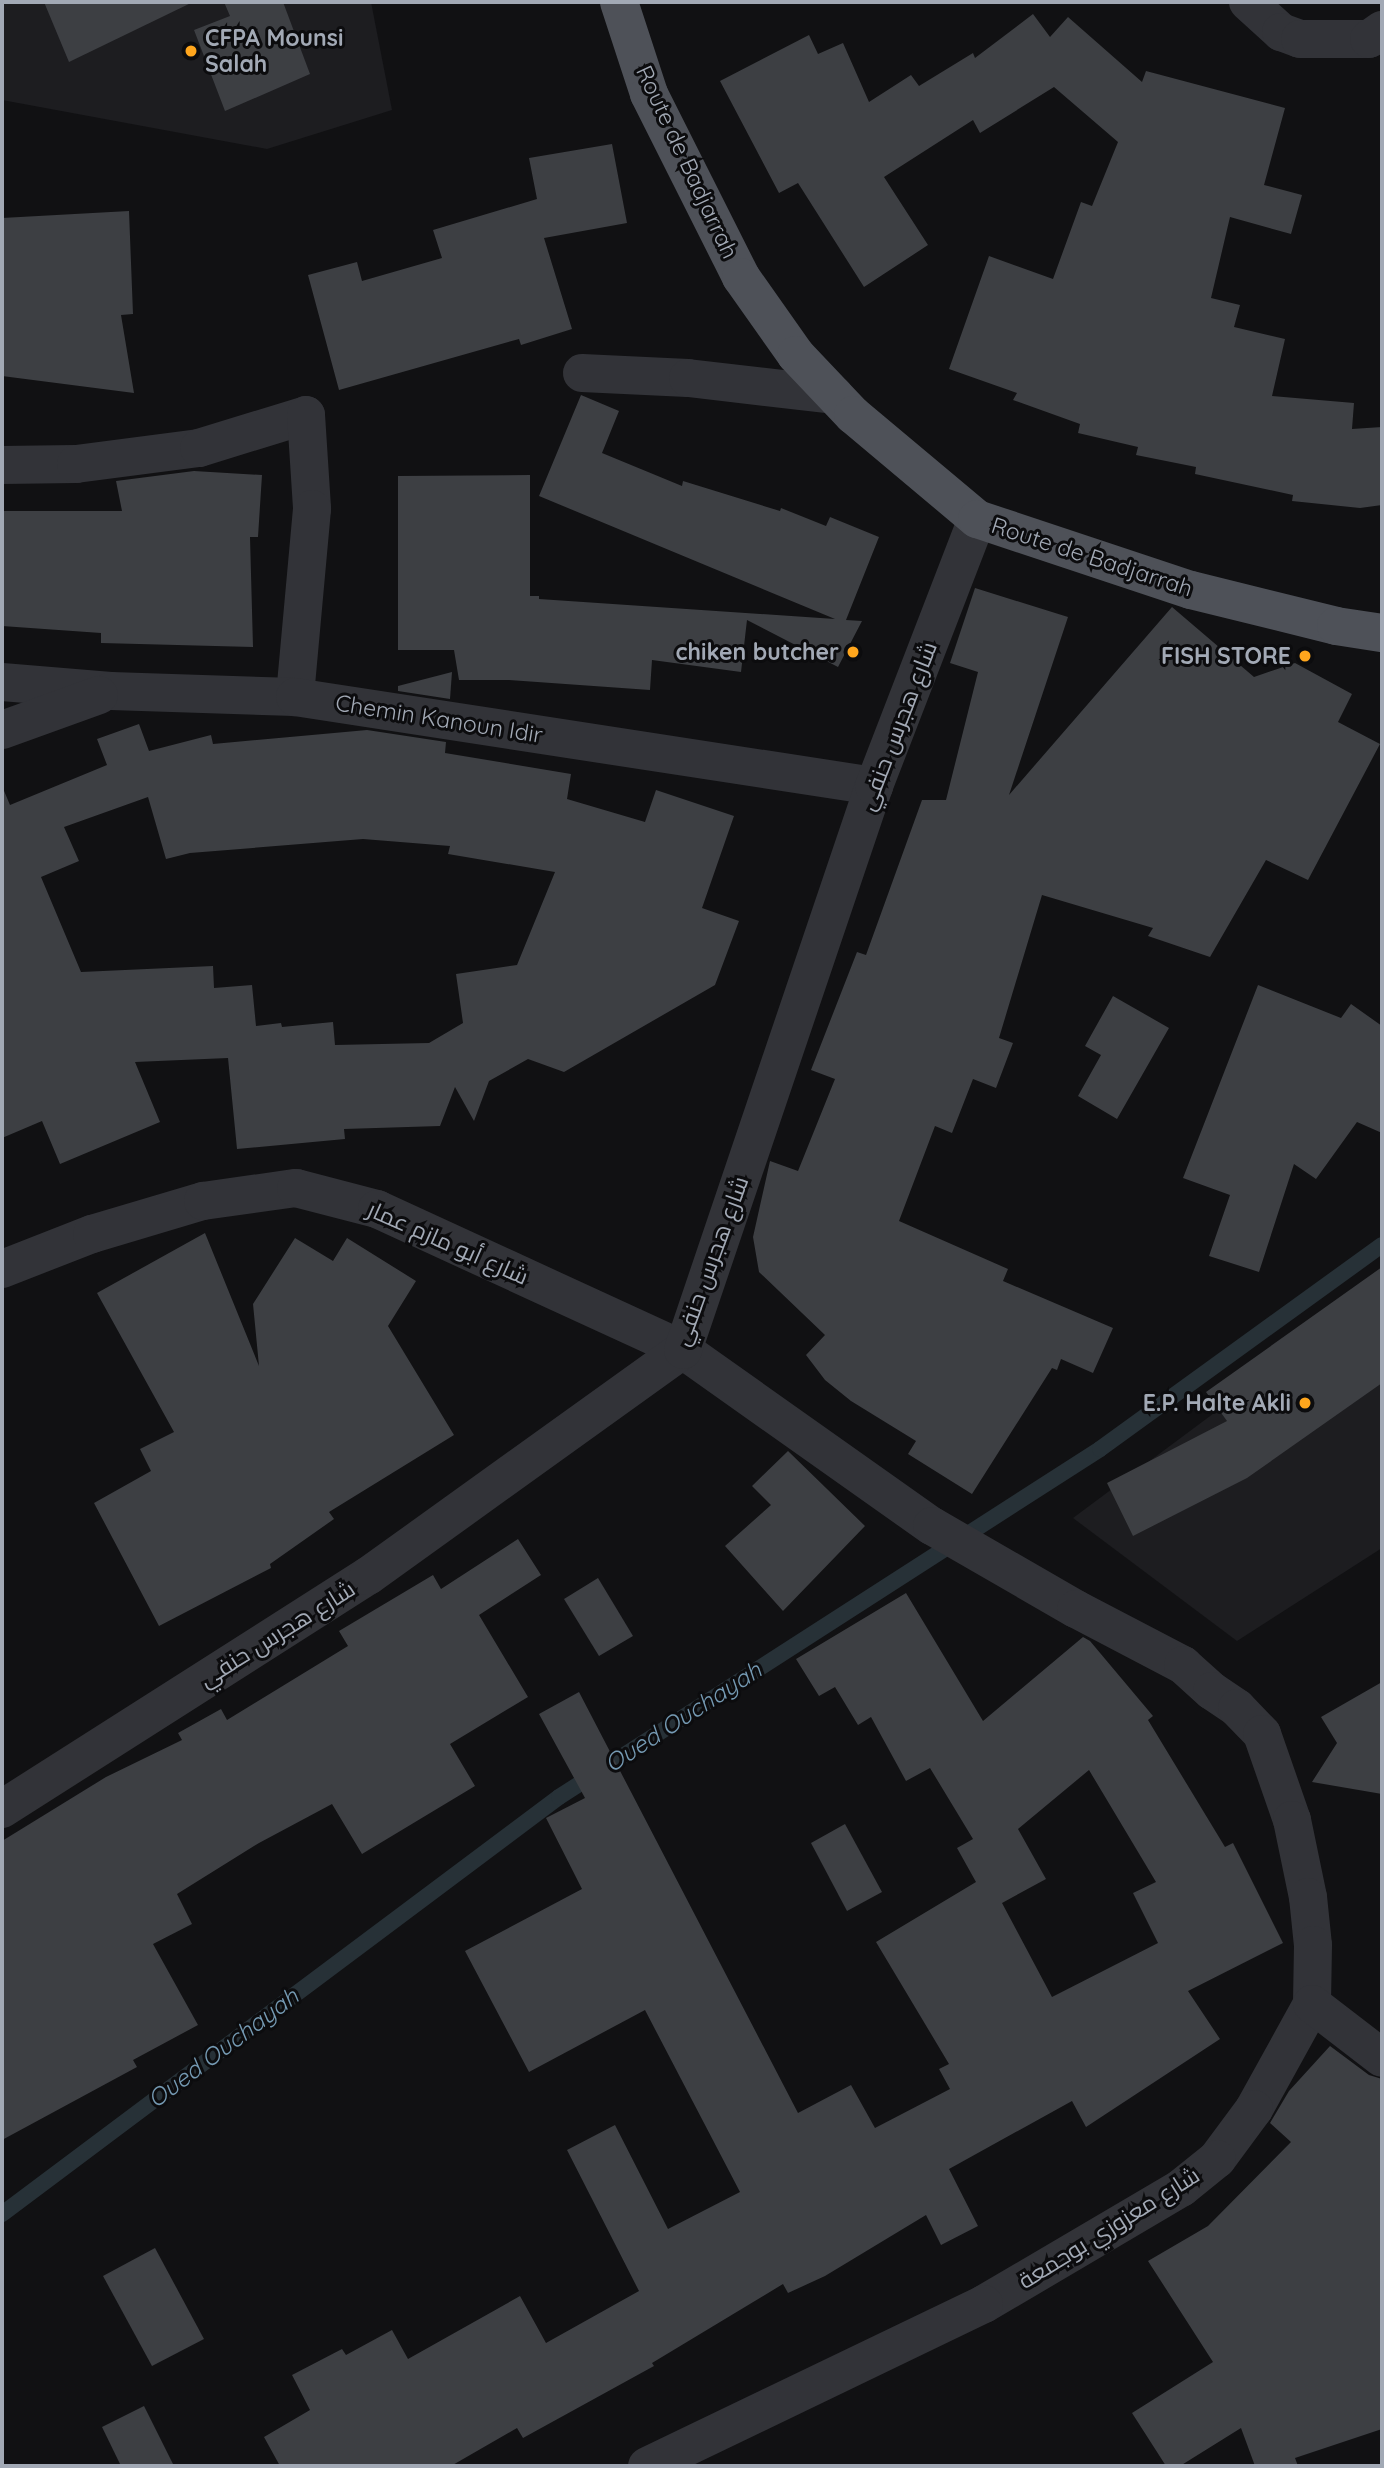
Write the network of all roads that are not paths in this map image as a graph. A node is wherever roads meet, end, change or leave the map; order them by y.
1 (619, 2) edge
2 (1248, 2) edge
3 (1382, 30) edge
4 (582, 373) dead end
5 (834, 395) junction
6 (2, 465) edge
7 (977, 519) junction
8 (1382, 633) edge
9 (2, 682) edge
10 (111, 691) junction
11 (295, 697) junction
12 (2, 730) edge
13 (874, 786) junction
14 (2, 1269) edge
15 (683, 1350) junction
16 (932, 1526) joint
17 (2, 1809) edge
18 (1312, 2004) junction
19 (1382, 2058) edge
20 (647, 2466) edge

1 - 5 main road, Route de Badjarrah
2 - 3 street
4 - 5 street
5 - 7 main road, Route de Badjarrah
6 - 11 street
7 - 8 main road, Route de Badjarrah
7 - 13 street, شارع هجرس حنفي
9 - 10 street, Chemin Kanoun Idir
10 - 11 street, Chemin Kanoun Idir
10 - 12 street
11 - 13 street, Chemin Kanoun Idir
13 - 15 street, شارع هجرس حنفي
14 - 15 street, شارع أبو مازم عمار
15 - 16 street, شارع أبو مازم عمار
15 - 17 street, شارع هجرس حنفي
16 - 18 street, شارع معزوزي بوجمعة
18 - 19 street
18 - 20 street, شارع معزوزي بوجمعة

